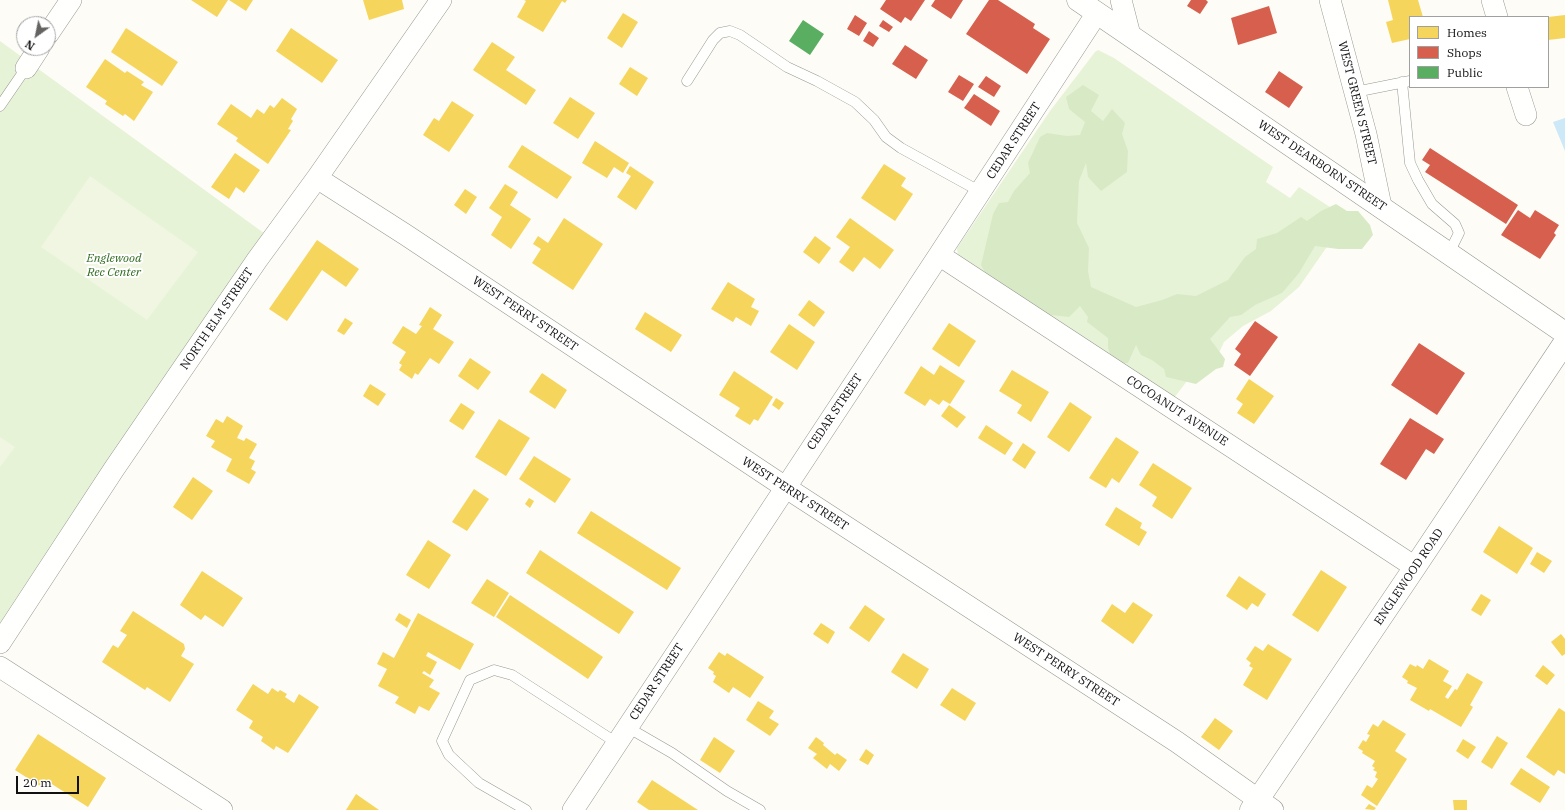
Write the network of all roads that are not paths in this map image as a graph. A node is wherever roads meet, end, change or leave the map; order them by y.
1 (71, 0) edge
2 (441, 0) edge
3 (1078, 0) edge
4 (1121, 0) edge
5 (1330, 0) edge
6 (1492, 0) edge
7 (1097, 13) junction
8 (1497, 16) edge
9 (56, 22) edge
10 (1130, 35) junction
11 (34, 56) edge
12 (26, 68) joint
13 (688, 81) dead end
14 (1406, 81) edge
15 (1517, 88) edge
16 (1355, 92) junction
17 (0, 106) edge
18 (1526, 115) dead end
19 (317, 178) junction
20 (981, 192) junction
21 (1381, 206) junction
22 (1449, 253) junction
23 (939, 255) junction
24 (1565, 333) edge
25 (1565, 342) edge
26 (785, 487) junction
27 (1415, 567) junction
28 (0, 643) edge
29 (0, 667) edge
30 (622, 735) junction
31 (1260, 806) edge
32 (222, 810) edge
33 (526, 810) edge
34 (572, 810) edge
35 (760, 810) edge

1 - 9 street
2 - 19 street, NORTH ELM STREET
3 - 7 street, WEST DEARBORN STREET
4 - 10 street
5 - 16 street, WEST GREEN STREET
6 - 8 street
7 - 10 street, WEST DEARBORN STREET
7 - 20 street, CEDAR STREET
10 - 21 street, WEST DEARBORN STREET
11 - 12 street
12 - 17 lane
13 - 20 lane
14 - 16 lane
14 - 22 lane
15 - 18 street
16 - 21 street, WEST GREEN STREET
19 - 26 street, WEST PERRY STREET
19 - 28 street, NORTH ELM STREET
20 - 23 street, CEDAR STREET
21 - 22 street, WEST DEARBORN STREET
22 - 24 street, WEST DEARBORN STREET
23 - 26 street, CEDAR STREET
23 - 27 street, COCOANUT AVENUE
25 - 27 street, ENGLEWOOD ROAD
26 - 30 street, CEDAR STREET
26 - 31 street, WEST PERRY STREET
27 - 31 street, ENGLEWOOD ROAD
29 - 32 street
30 - 33 lane
30 - 34 street, CEDAR STREET
30 - 35 lane

